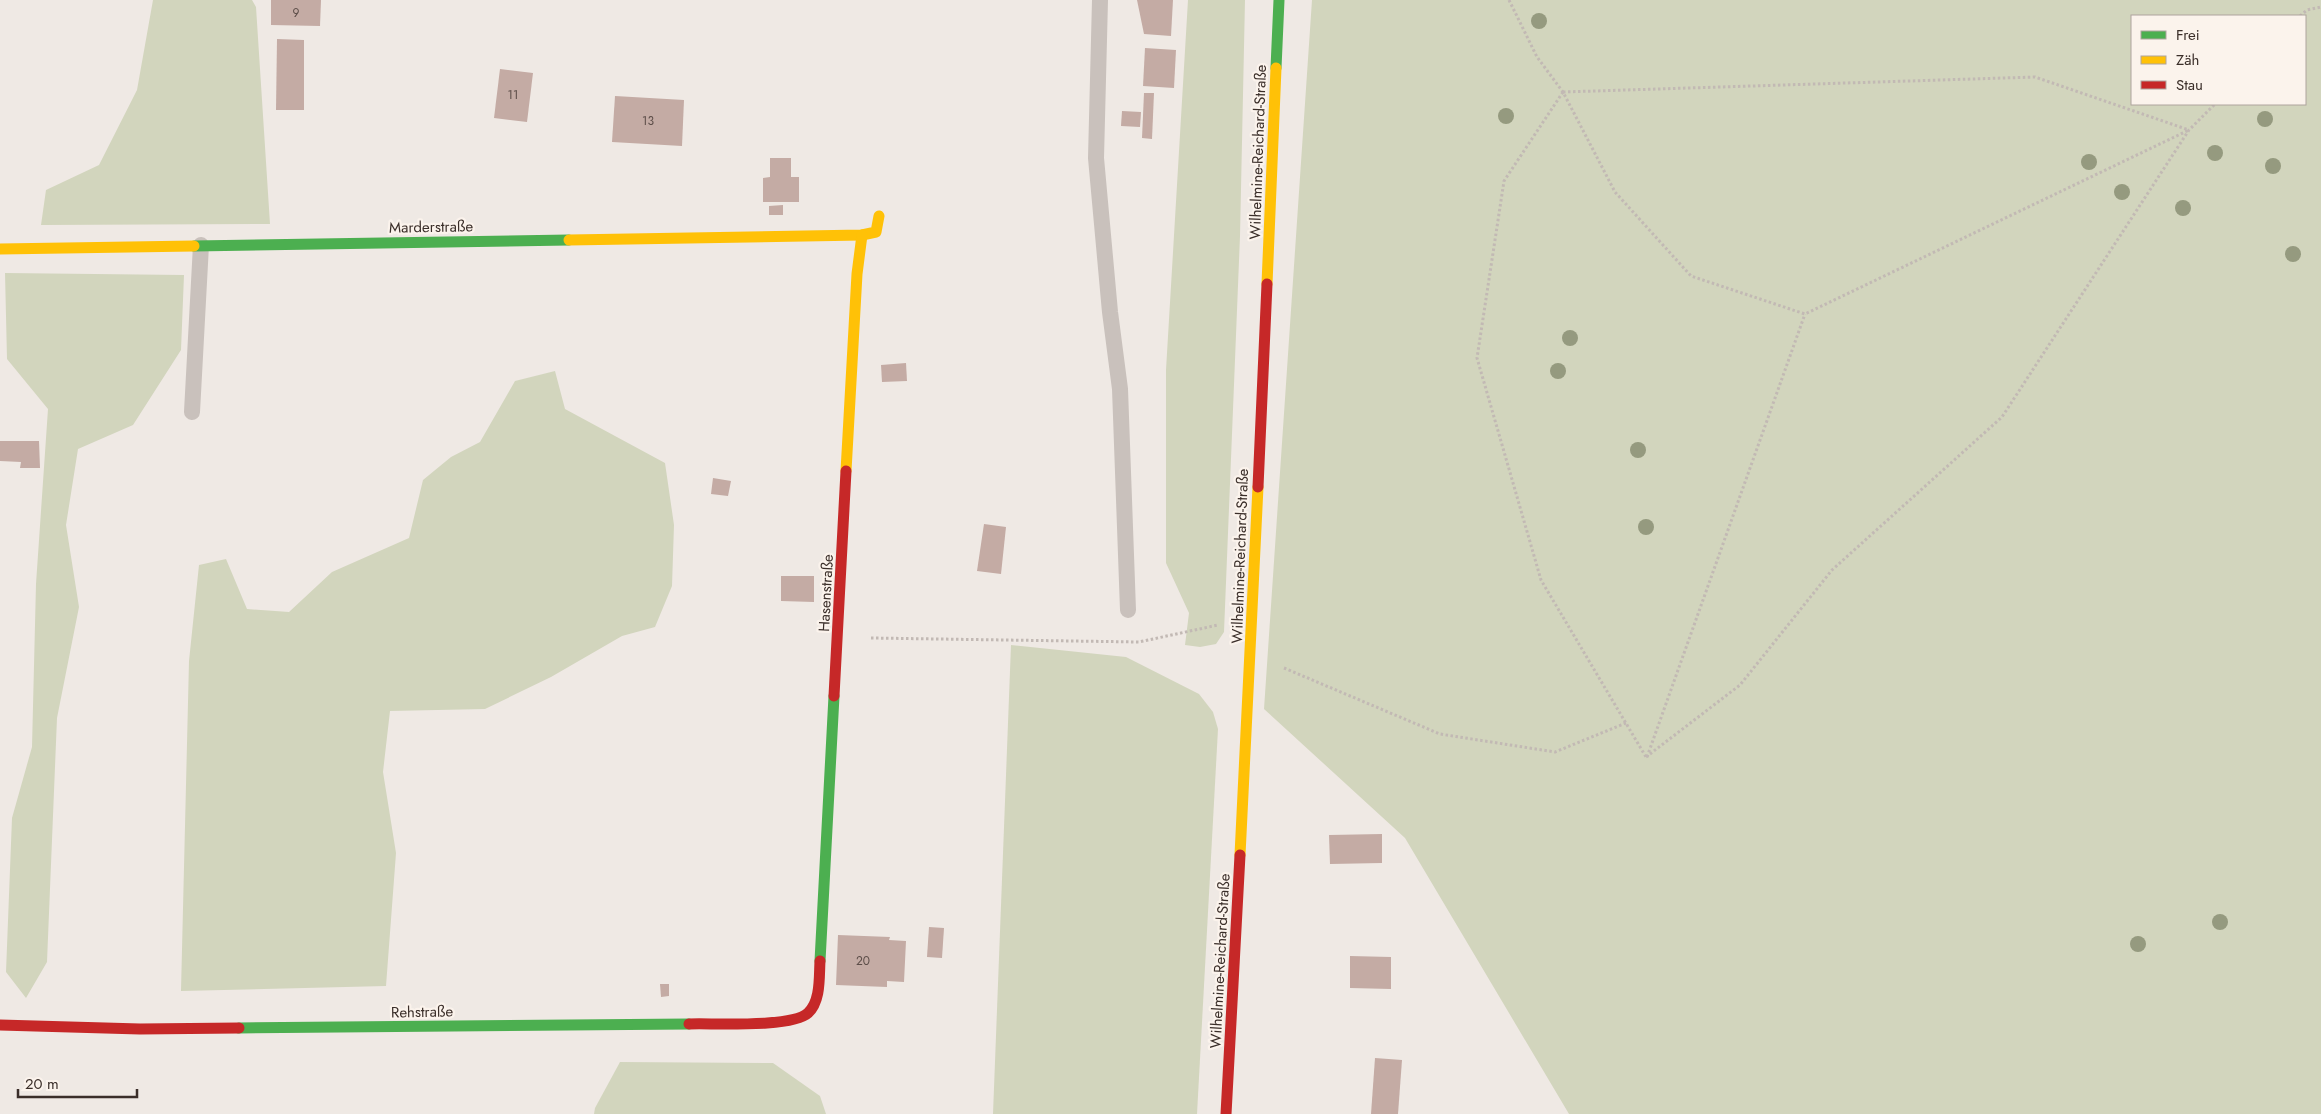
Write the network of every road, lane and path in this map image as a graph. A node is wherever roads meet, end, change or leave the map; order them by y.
1 (1100, 0) edge
2 (1279, 0) edge
3 (1509, 0) edge
4 (2321, 7) edge
5 (2301, 15) edge
6 (1563, 92) junction
7 (2214, 105) edge
8 (2189, 130) junction
9 (879, 216) dead end
10 (862, 235) junction
11 (201, 245) junction
12 (0, 249) edge
13 (1805, 314) junction
14 (192, 412) dead end
15 (1128, 610) dead end
16 (1224, 624) dead end
17 (839, 637) junction
18 (1277, 665) dead end
19 (1626, 723) junction
20 (1646, 757) junction
21 (819, 982) joint
22 (0, 1026) edge
23 (1226, 1114) edge

1 - 15 lane
2 - 23 street, Wilhelmine-Reichard-Straße
3 - 6 path
4 - 5 path
6 - 8 path
6 - 13 path
6 - 19 path
7 - 8 path
8 - 13 path
8 - 20 path
9 - 10 street
10 - 11 street, Marderstraße
10 - 17 street, Hasenstraße
11 - 12 street, Marderstraße
11 - 14 lane
13 - 20 path
16 - 17 path
17 - 21 street, Hasenstraße
18 - 19 path
19 - 20 path
21 - 22 street, Rehstraße

